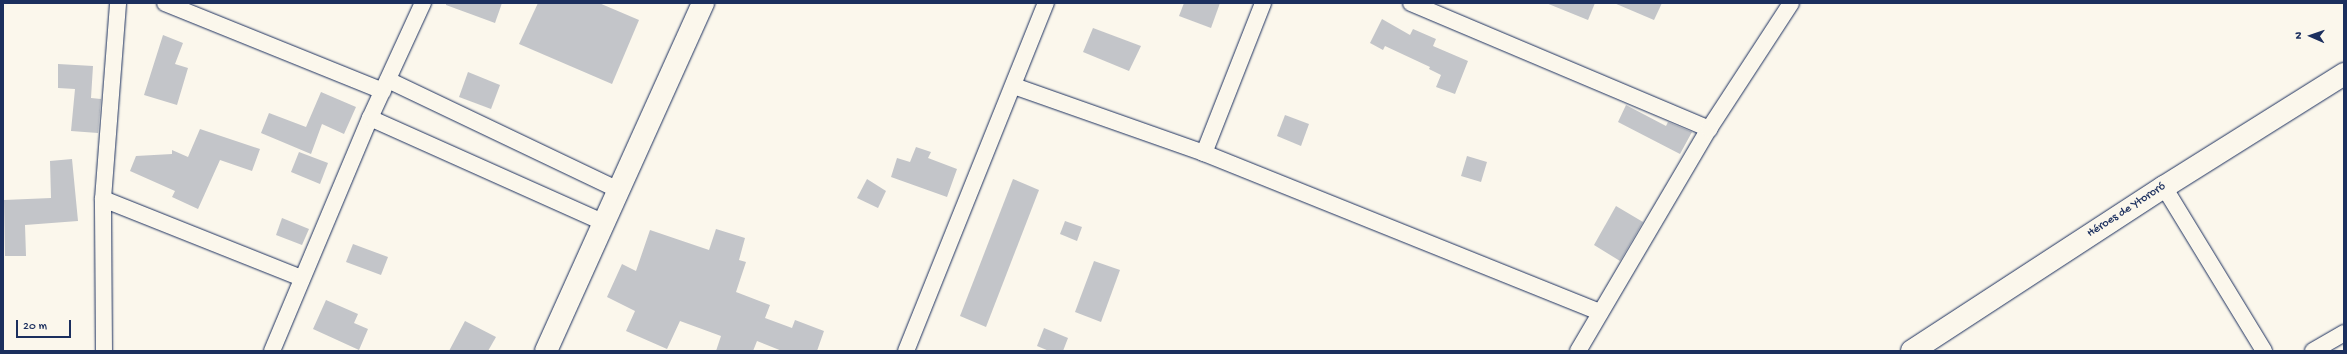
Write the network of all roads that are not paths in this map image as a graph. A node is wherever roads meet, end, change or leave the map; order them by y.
1 (118, 3) edge
2 (166, 3) edge
3 (423, 3) edge
4 (703, 3) edge
5 (1046, 3) edge
6 (1263, 3) edge
7 (1411, 3) edge
8 (1791, 3) edge
9 (2344, 74) edge
10 (385, 86) junction
11 (1014, 86) junction
12 (370, 118) junction
13 (1709, 129) junction
14 (1204, 153) junction
15 (2164, 187) junction
16 (619, 190) junction
17 (103, 199) junction
18 (603, 222) junction
19 (302, 278) junction
20 (1600, 312) junction
21 (2344, 332) edge
22 (104, 351) edge
23 (272, 351) edge
24 (546, 351) edge
25 (906, 351) edge
26 (1578, 351) edge
27 (1912, 351) edge
28 (2264, 351) edge
29 (2313, 351) edge

1 - 17 street
2 - 10 street
3 - 10 street
4 - 16 main road
5 - 11 street
6 - 14 street
7 - 13 street
8 - 13 street
9 - 15 main road, Héroes de Ytororó
10 - 12 street
10 - 16 street
11 - 14 street
11 - 25 street
12 - 18 street
12 - 19 street
13 - 20 street
14 - 20 street
15 - 27 main road, Héroes de Ytororó
15 - 28 street
16 - 18 main road
17 - 19 street
17 - 22 street
18 - 24 main road
19 - 23 street
20 - 26 street
21 - 29 street

